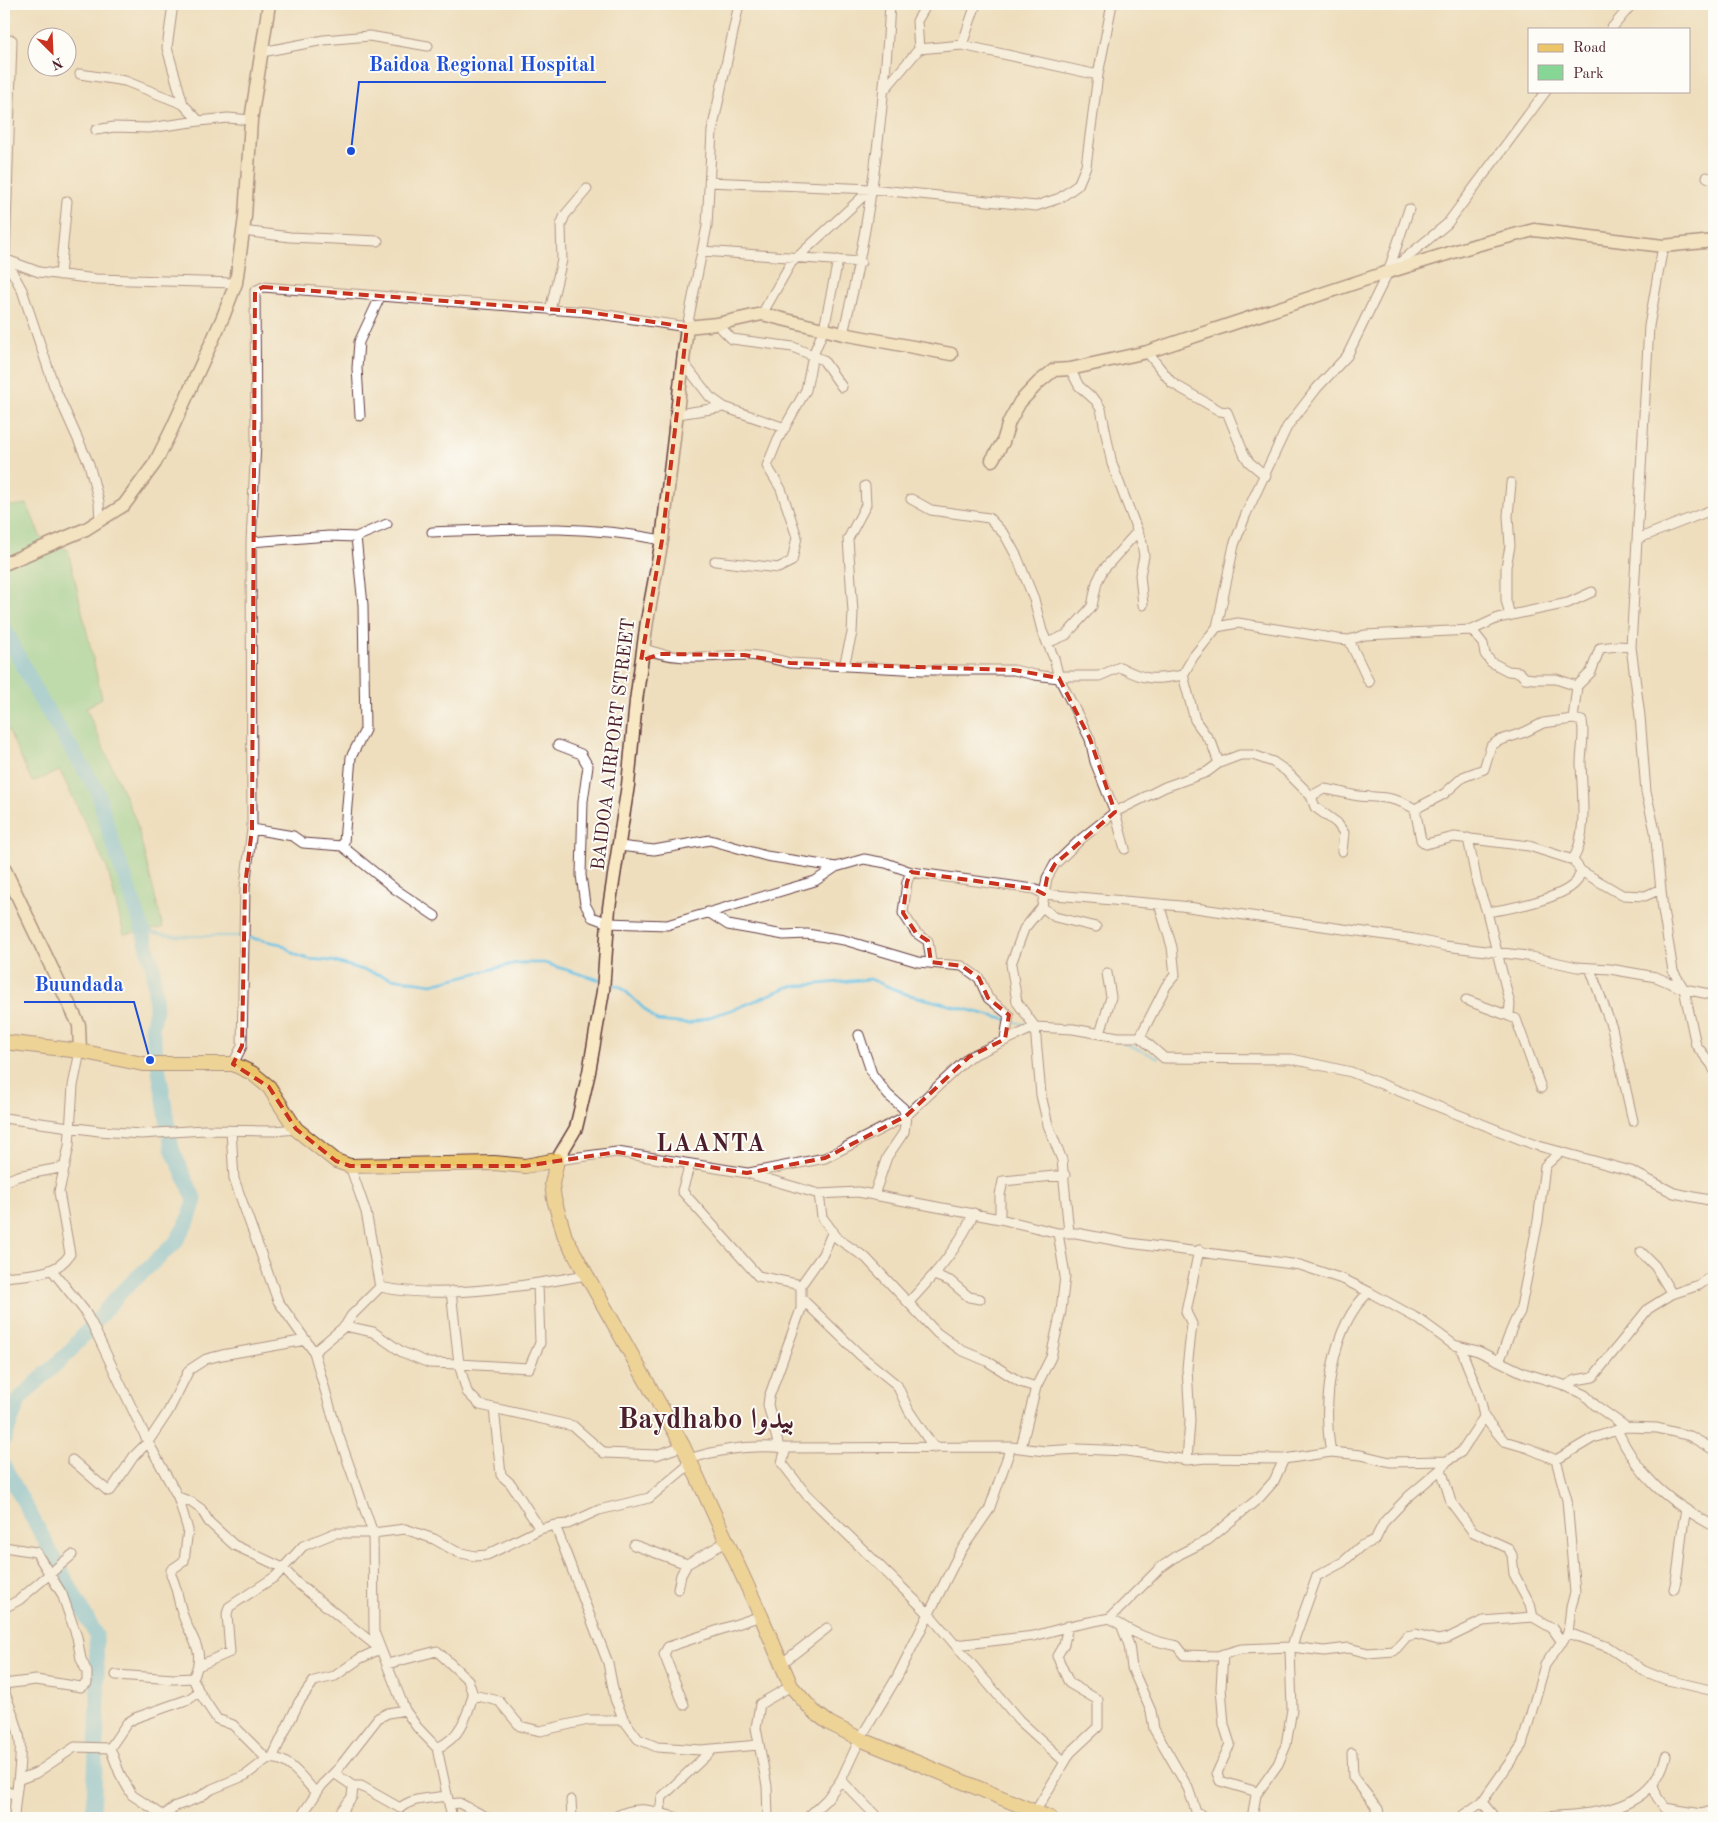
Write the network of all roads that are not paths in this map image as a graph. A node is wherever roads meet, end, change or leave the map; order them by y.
1 (173, 4) edge
2 (269, 4) edge
3 (739, 4) edge
4 (890, 4) edge
5 (927, 4) edge
6 (976, 4) edge
7 (1112, 4) edge
8 (1632, 4) edge
9 (1612, 28) edge
10 (12, 40) dead end
11 (962, 45) junction
12 (428, 46) dead end
13 (920, 49) junction
14 (262, 52) junction
15 (80, 74) dead end
16 (1098, 75) junction
17 (885, 89) junction
18 (1545, 92) edge
19 (183, 104) junction
20 (251, 120) junction
21 (198, 121) junction
22 (96, 130) dead end
23 (709, 182) junction
24 (588, 189) dead end
25 (871, 189) junction
26 (67, 201) dead end
27 (1409, 209) dead end
28 (243, 230) junction
29 (378, 241) dead end
30 (1714, 241) edge
31 (1663, 246) junction
32 (702, 251) junction
33 (798, 257) junction
34 (4, 259) edge
35 (838, 260) junction
36 (861, 262) junction
37 (1388, 272) junction
38 (60, 275) junction
39 (236, 283) junction
40 (380, 297) junction
41 (550, 310) junction
42 (762, 314) junction
43 (717, 324) junction
44 (687, 327) junction
45 (824, 329) junction
46 (843, 334) junction
47 (1147, 352) junction
48 (951, 354) dead end
49 (813, 355) junction
50 (683, 362) junction
51 (1070, 369) junction
52 (842, 387) dead end
53 (724, 408) junction
54 (678, 414) junction
55 (360, 416) dead end
56 (785, 428) junction
57 (992, 460) dead end
58 (1266, 476) junction
59 (1512, 483) dead end
60 (865, 486) dead end
61 (912, 499) dead end
62 (1714, 509) edge
63 (100, 522) junction
64 (387, 524) dead end
65 (432, 532) dead end
66 (1137, 532) junction
67 (356, 538) junction
68 (1637, 539) junction
69 (662, 540) junction
70 (251, 542) junction
71 (715, 561) dead end
72 (4, 564) edge
73 (1592, 592) dead end
74 (1143, 605) dead end
75 (1510, 616) junction
76 (1217, 627) junction
77 (1472, 630) junction
78 (1349, 640) junction
79 (1047, 643) junction
80 (1631, 647) junction
81 (643, 648) junction
82 (660, 654) junction
83 (844, 666) junction
84 (1183, 675) junction
85 (1059, 678) junction
86 (638, 681) junction
87 (1368, 682) dead end
88 (1578, 686) junction
89 (1573, 719) junction
90 (558, 745) dead end
91 (1219, 763) junction
92 (1311, 796) junction
93 (1415, 809) junction
94 (1116, 812) junction
95 (252, 829) junction
96 (1468, 838) junction
97 (342, 846) junction
98 (619, 846) junction
99 (1125, 849) dead end
100 (1342, 851) dead end
101 (1573, 860) junction
102 (836, 867) junction
103 (4, 868) edge
104 (912, 872) junction
105 (1580, 872) junction
106 (1661, 889) junction
107 (1044, 894) junction
108 (1159, 904) junction
109 (1042, 907) junction
110 (708, 912) junction
111 (1487, 912) junction
112 (435, 916) dead end
113 (608, 923) junction
114 (1096, 928) dead end
115 (1497, 952) junction
116 (931, 962) junction
117 (1590, 968) junction
118 (1107, 973) dead end
119 (1684, 989) junction
120 (1714, 995) edge
121 (1466, 1000) dead end
122 (1017, 1002) junction
123 (1009, 1015) junction
124 (1509, 1016) junction
125 (1035, 1027) junction
126 (1100, 1034) junction
127 (859, 1035) dead end
128 (1140, 1037) junction
129 (1006, 1040) junction
130 (4, 1042) edge
131 (80, 1051) junction
132 (233, 1064) junction
133 (1714, 1070) edge
134 (1541, 1088) dead end
135 (906, 1116) junction
136 (4, 1118) edge
137 (1633, 1121) dead end
138 (71, 1127) junction
139 (296, 1128) junction
140 (231, 1131) junction
141 (1560, 1152) junction
142 (557, 1160) junction
143 (690, 1164) junction
144 (350, 1166) junction
145 (65, 1168) junction
146 (747, 1173) junction
147 (1065, 1175) junction
148 (4, 1182) edge
149 (819, 1194) junction
150 (874, 1195) junction
151 (1714, 1201) edge
152 (974, 1214) junction
153 (1000, 1218) junction
154 (833, 1231) junction
155 (1058, 1233) junction
156 (1069, 1233) junction
157 (1199, 1250) junction
158 (1641, 1252) dead end
159 (52, 1270) junction
160 (1714, 1274) edge
161 (586, 1275) junction
162 (934, 1276) junction
163 (4, 1277) edge
164 (538, 1284) junction
165 (801, 1285) junction
166 (380, 1288) junction
167 (451, 1291) junction
168 (1369, 1292) junction
169 (1672, 1294) junction
170 (801, 1298) junction
171 (980, 1299) dead end
172 (909, 1302) junction
173 (345, 1326) junction
174 (306, 1340) junction
175 (1460, 1348) junction
176 (314, 1352) junction
177 (1499, 1361) junction
178 (459, 1364) junction
179 (1565, 1386) junction
180 (1036, 1387) junction
181 (494, 1408) junction
182 (1484, 1417) junction
183 (1622, 1429) junction
184 (148, 1442) junction
185 (1011, 1447) junction
186 (782, 1448) junction
187 (934, 1448) junction
188 (1021, 1448) junction
189 (1714, 1450) edge
190 (1331, 1452) junction
191 (685, 1453) junction
192 (1284, 1459) junction
193 (72, 1460) dead end
194 (1187, 1460) junction
195 (1556, 1460) junction
196 (1447, 1461) junction
197 (1441, 1469) junction
198 (178, 1497) junction
199 (1686, 1511) junction
200 (1710, 1524) dead end
201 (555, 1525) junction
202 (540, 1529) junction
203 (373, 1533) junction
204 (726, 1542) junction
205 (634, 1545) dead end
206 (4, 1547) edge
207 (72, 1555) dead end
208 (687, 1564) junction
209 (283, 1568) junction
210 (50, 1574) junction
211 (678, 1589) dead end
212 (1674, 1589) dead end
213 (4, 1608) edge
214 (929, 1614) junction
215 (762, 1616) junction
216 (1534, 1617) junction
217 (1110, 1618) junction
218 (1068, 1626) junction
219 (1122, 1627) junction
220 (827, 1628) dead end
221 (1568, 1634) junction
222 (1562, 1642) junction
223 (956, 1645) junction
224 (1292, 1647) junction
225 (380, 1649) junction
226 (1223, 1654) junction
227 (387, 1664) junction
228 (781, 1664) junction
229 (200, 1665) junction
230 (116, 1675) dead end
231 (193, 1678) junction
232 (4, 1684) edge
233 (790, 1686) junction
234 (4, 1690) edge
235 (199, 1692) junction
236 (1714, 1692) edge
237 (473, 1695) junction
238 (684, 1705) dead end
239 (405, 1710) junction
240 (624, 1720) junction
241 (860, 1739) junction
242 (759, 1745) junction
243 (110, 1748) junction
244 (437, 1748) junction
245 (712, 1750) junction
246 (1352, 1753) dead end
247 (1666, 1756) dead end
248 (269, 1759) junction
249 (1065, 1762) junction
250 (334, 1773) junction
251 (20, 1779) junction
252 (840, 1780) junction
253 (1653, 1784) junction
254 (353, 1786) junction
255 (4, 1790) edge
256 (316, 1793) junction
257 (15, 1795) junction
258 (1256, 1795) junction
259 (448, 1800) junction
260 (570, 1800) dead end
261 (1482, 1802) junction
262 (1714, 1810) edge
263 (660, 1813) junction
264 (1043, 1816) edge
265 (166, 1817) edge
266 (811, 1817) edge
267 (14, 1818) edge
268 (300, 1818) edge
269 (336, 1818) edge
270 (452, 1818) edge
271 (488, 1818) edge
272 (572, 1818) edge
273 (617, 1818) edge
274 (678, 1818) edge
275 (768, 1818) edge
276 (878, 1818) edge
277 (1205, 1818) edge
278 (1252, 1818) edge
279 (1380, 1818) edge
280 (1459, 1818) edge
281 (1495, 1818) edge
282 (1535, 1818) edge

1 - 19 street
2 - 14 street
3 - 23 street
4 - 17 street
5 - 13 street
6 - 11 street
7 - 16 street
8 - 9 street
10 - 34 street
11 - 13 street
11 - 16 street
12 - 14 street
13 - 17 street
14 - 20 street
15 - 19 street
16 - 25 street
17 - 25 street
18 - 37 street
19 - 21 street
20 - 21 street
20 - 28 street
21 - 22 street
23 - 25 street
23 - 32 street
24 - 41 street
25 - 33 street
25 - 36 street
26 - 38 street
27 - 37 street
28 - 29 street
28 - 39 street
30 - 31 street
31 - 37 street
31 - 68 street
32 - 33 street
32 - 44 street
33 - 35 street
33 - 42 street
34 - 38 street
34 - 63 street
35 - 36 street
35 - 45 street
36 - 46 street
37 - 47 street
37 - 58 street
38 - 39 street
39 - 63 street
40 - 41 street
40 - 55 street
40 - 70 street
41 - 44 street
42 - 43 street
42 - 45 street
43 - 44 street
43 - 49 street
44 - 50 street, BAIDOA AIRPORT STREET
45 - 46 street
45 - 49 street
46 - 48 street
47 - 51 street
47 - 58 street
49 - 52 street
49 - 56 street
50 - 53 street
50 - 54 street, BAIDOA AIRPORT STREET
51 - 57 street
51 - 66 street
53 - 54 street
53 - 56 street
54 - 69 street, BAIDOA AIRPORT STREET
56 - 71 street
58 - 76 street
59 - 75 street
60 - 83 street
61 - 79 street
62 - 68 street
63 - 72 street
64 - 67 street
65 - 69 street
66 - 74 street
66 - 79 street
67 - 70 street
67 - 97 street
68 - 80 street
69 - 81 street, BAIDOA AIRPORT STREET
70 - 95 street
73 - 75 street
75 - 77 street
76 - 78 street
76 - 84 street
77 - 78 street
77 - 88 street
78 - 87 street
79 - 85 street
80 - 88 street
80 - 106 street
81 - 82 street
81 - 86 street, BAIDOA AIRPORT STREET
82 - 83 street
82 - 86 street
83 - 85 street
84 - 85 street
84 - 91 street
85 - 94 street
86 - 98 street, BAIDOA AIRPORT STREET
88 - 89 street
89 - 93 street
89 - 101 street
90 - 113 street
91 - 92 street
91 - 94 street
92 - 93 street
92 - 100 street
93 - 96 street
94 - 99 street
94 - 107 street
95 - 97 street
95 - 132 street
96 - 101 street
96 - 111 street
97 - 112 street
98 - 102 street
98 - 113 street, BAIDOA AIRPORT STREET
101 - 105 street
102 - 104 street
102 - 110 street
103 - 131 street
104 - 107 street
104 - 116 street
105 - 106 street
105 - 111 street
106 - 119 street
107 - 108 street
107 - 109 street
108 - 115 street
108 - 128 street
109 - 114 street
109 - 122 street
110 - 113 street
110 - 116 street
111 - 115 street
113 - 142 street, BAIDOA AIRPORT STREET
115 - 117 street
115 - 124 street
116 - 123 street
117 - 119 street
117 - 137 street
118 - 126 street
119 - 120 street
119 - 133 street
121 - 124 street
122 - 123 street
122 - 125 street
123 - 129 street
124 - 134 street
125 - 126 street
125 - 129 street
125 - 147 street
126 - 128 street
127 - 135 street
128 - 141 street
129 - 135 street
130 - 131 main road
131 - 132 main road
131 - 138 street
132 - 139 main road
135 - 146 street
135 - 150 street
136 - 138 street
138 - 140 street
138 - 145 street
139 - 140 street
139 - 144 main road
140 - 174 street
141 - 151 street
141 - 177 street
142 - 143 street
142 - 144 main road
142 - 161 main road
143 - 146 street
143 - 165 street
144 - 166 street
145 - 148 street
145 - 159 street
146 - 149 street
147 - 153 street
147 - 156 street
149 - 150 street
149 - 154 street
150 - 152 street
152 - 153 street
152 - 162 street
153 - 155 street
154 - 165 street
154 - 172 street
155 - 156 street
155 - 180 street
156 - 157 street
157 - 168 street
157 - 194 street
158 - 169 street
159 - 163 street
159 - 184 street
160 - 169 street
161 - 164 street
161 - 191 main road
162 - 171 street
162 - 172 street
164 - 167 street
164 - 178 street
165 - 170 street
166 - 167 street
166 - 173 street
167 - 178 street
168 - 175 street
168 - 190 street
169 - 179 street
170 - 186 street
170 - 187 street
172 - 180 street
173 - 176 street
173 - 178 street
174 - 176 street
174 - 184 street
175 - 177 street
175 - 182 street
176 - 203 street
177 - 179 street
178 - 181 street
179 - 183 street
180 - 188 street
181 - 191 street
181 - 202 street
182 - 195 street
182 - 196 street
183 - 189 street
183 - 195 street
183 - 199 street
184 - 193 street
184 - 198 street
185 - 187 street
185 - 188 street
185 - 214 street
186 - 187 street
186 - 191 street
186 - 214 street
188 - 194 street
190 - 192 street
190 - 196 street
191 - 201 street
191 - 204 main road
192 - 194 street
192 - 217 street
195 - 221 street
196 - 197 street
197 - 216 street
197 - 224 street
198 - 209 street
198 - 229 street
199 - 200 street
199 - 212 street
201 - 202 street
201 - 240 street
202 - 203 street
203 - 209 street
203 - 225 street
204 - 208 street
204 - 215 main road
205 - 208 street
206 - 210 street
207 - 210 street
208 - 211 street
209 - 225 street
209 - 229 street
210 - 213 street
210 - 232 street
214 - 223 street
214 - 241 street
215 - 228 main road
215 - 238 street
216 - 222 street
216 - 224 street
217 - 218 street
217 - 219 street
218 - 223 street
218 - 249 street
219 - 226 street
219 - 277 street
220 - 228 street
221 - 222 street
221 - 236 street
222 - 261 street
223 - 249 street
224 - 226 street
224 - 258 street
225 - 227 street
225 - 248 street
226 - 258 street
227 - 237 street
227 - 239 street
228 - 233 main road
229 - 231 street
230 - 231 street
231 - 235 street
233 - 241 main road
233 - 242 street
234 - 251 street
235 - 243 street
235 - 248 street
237 - 240 street
237 - 244 street
239 - 244 street
239 - 250 street
240 - 245 street
241 - 252 street
241 - 264 main road
242 - 245 street
242 - 275 street
243 - 251 street
243 - 265 street
244 - 259 street
245 - 263 street
246 - 279 street
247 - 253 street
248 - 256 street
248 - 265 street
249 - 264 street
250 - 254 street
250 - 256 street
251 - 257 street
252 - 266 street
252 - 276 street
253 - 262 street
253 - 282 street
254 - 259 street
254 - 269 street
255 - 257 street
256 - 268 street
257 - 267 street
258 - 278 street
259 - 270 street
259 - 271 street
260 - 272 street
261 - 280 street
261 - 281 street
263 - 273 street
263 - 274 street

